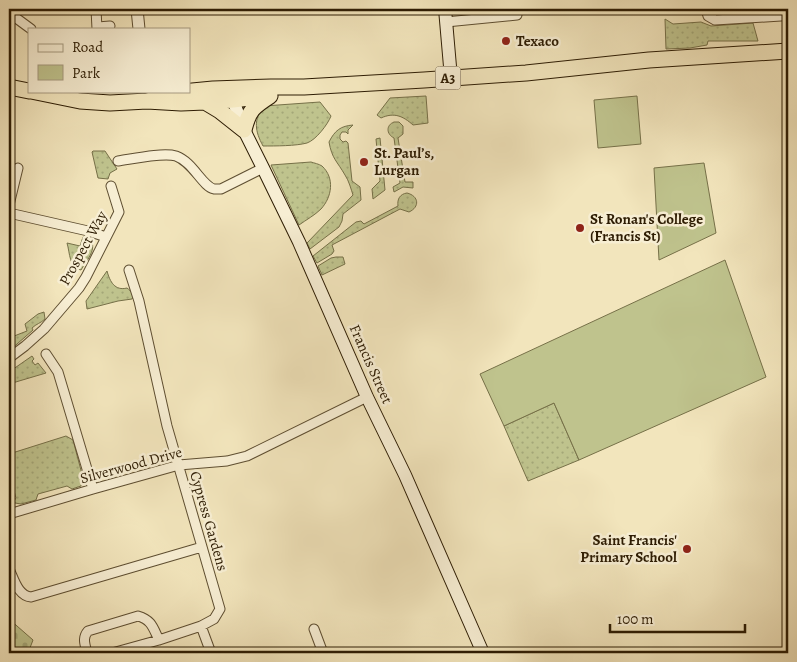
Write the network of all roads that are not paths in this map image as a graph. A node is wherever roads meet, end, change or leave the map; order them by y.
1 (96, 9) edge
2 (137, 9) edge
3 (706, 9) edge
4 (788, 10) edge
5 (9, 14) edge
6 (445, 15) edge
7 (516, 15) dead end
8 (110, 26) dead end
9 (30, 28) edge
10 (97, 28) edge
11 (138, 28) edge
12 (788, 51) edge
13 (451, 78) junction
14 (9, 87) edge
15 (304, 87) junction
16 (28, 91) edge
17 (35, 92) edge
18 (232, 94) junction
19 (271, 95) junction
20 (144, 98) edge
21 (205, 102) junction
22 (244, 130) junction
23 (121, 163) dead end
24 (18, 168) dead end
25 (264, 168) junction
26 (111, 186) dead end
27 (9, 205) edge
28 (9, 213) edge
29 (106, 237) junction
30 (129, 270) dead end
31 (46, 354) dead end
32 (9, 358) edge
33 (368, 397) junction
34 (179, 465) junction
35 (93, 489) junction
36 (9, 512) edge
37 (202, 547) junction
38 (9, 569) edge
39 (202, 626) junction
40 (314, 629) dead end
41 (159, 640) junction
42 (87, 653) edge
43 (112, 653) edge
44 (211, 653) edge
45 (323, 653) edge
46 (483, 653) edge

1 - 10 street
2 - 11 street
3 - 4 street
5 - 9 street
6 - 7 street
6 - 13 main road
8 - 10 street
12 - 13 highway, A3
13 - 15 highway, A3
14 - 16 highway, A3
15 - 18 highway, A3
15 - 19 highway, A3
17 - 20 highway, A3
18 - 19 highway, A3
18 - 20 highway, A3
18 - 21 highway, A3
18 - 22 main road, Francis Street
19 - 22 highway
20 - 21 highway, A3
21 - 22 highway
22 - 25 main road, Francis Street
23 - 25 street
24 - 27 street
25 - 33 main road, Francis Street
26 - 29 street, Prospect Way
28 - 29 street
29 - 32 street, Prospect Way
30 - 34 street, Cypress Gardens
31 - 35 street
33 - 34 street, Silverwood Drive
33 - 46 main road, Francis Street
34 - 35 street, Silverwood Drive
34 - 37 street, Cypress Gardens
35 - 36 street, Silverwood Drive
37 - 38 street
37 - 39 street, Cypress Gardens
39 - 41 street
39 - 44 street
40 - 45 street
41 - 42 street
41 - 43 street

